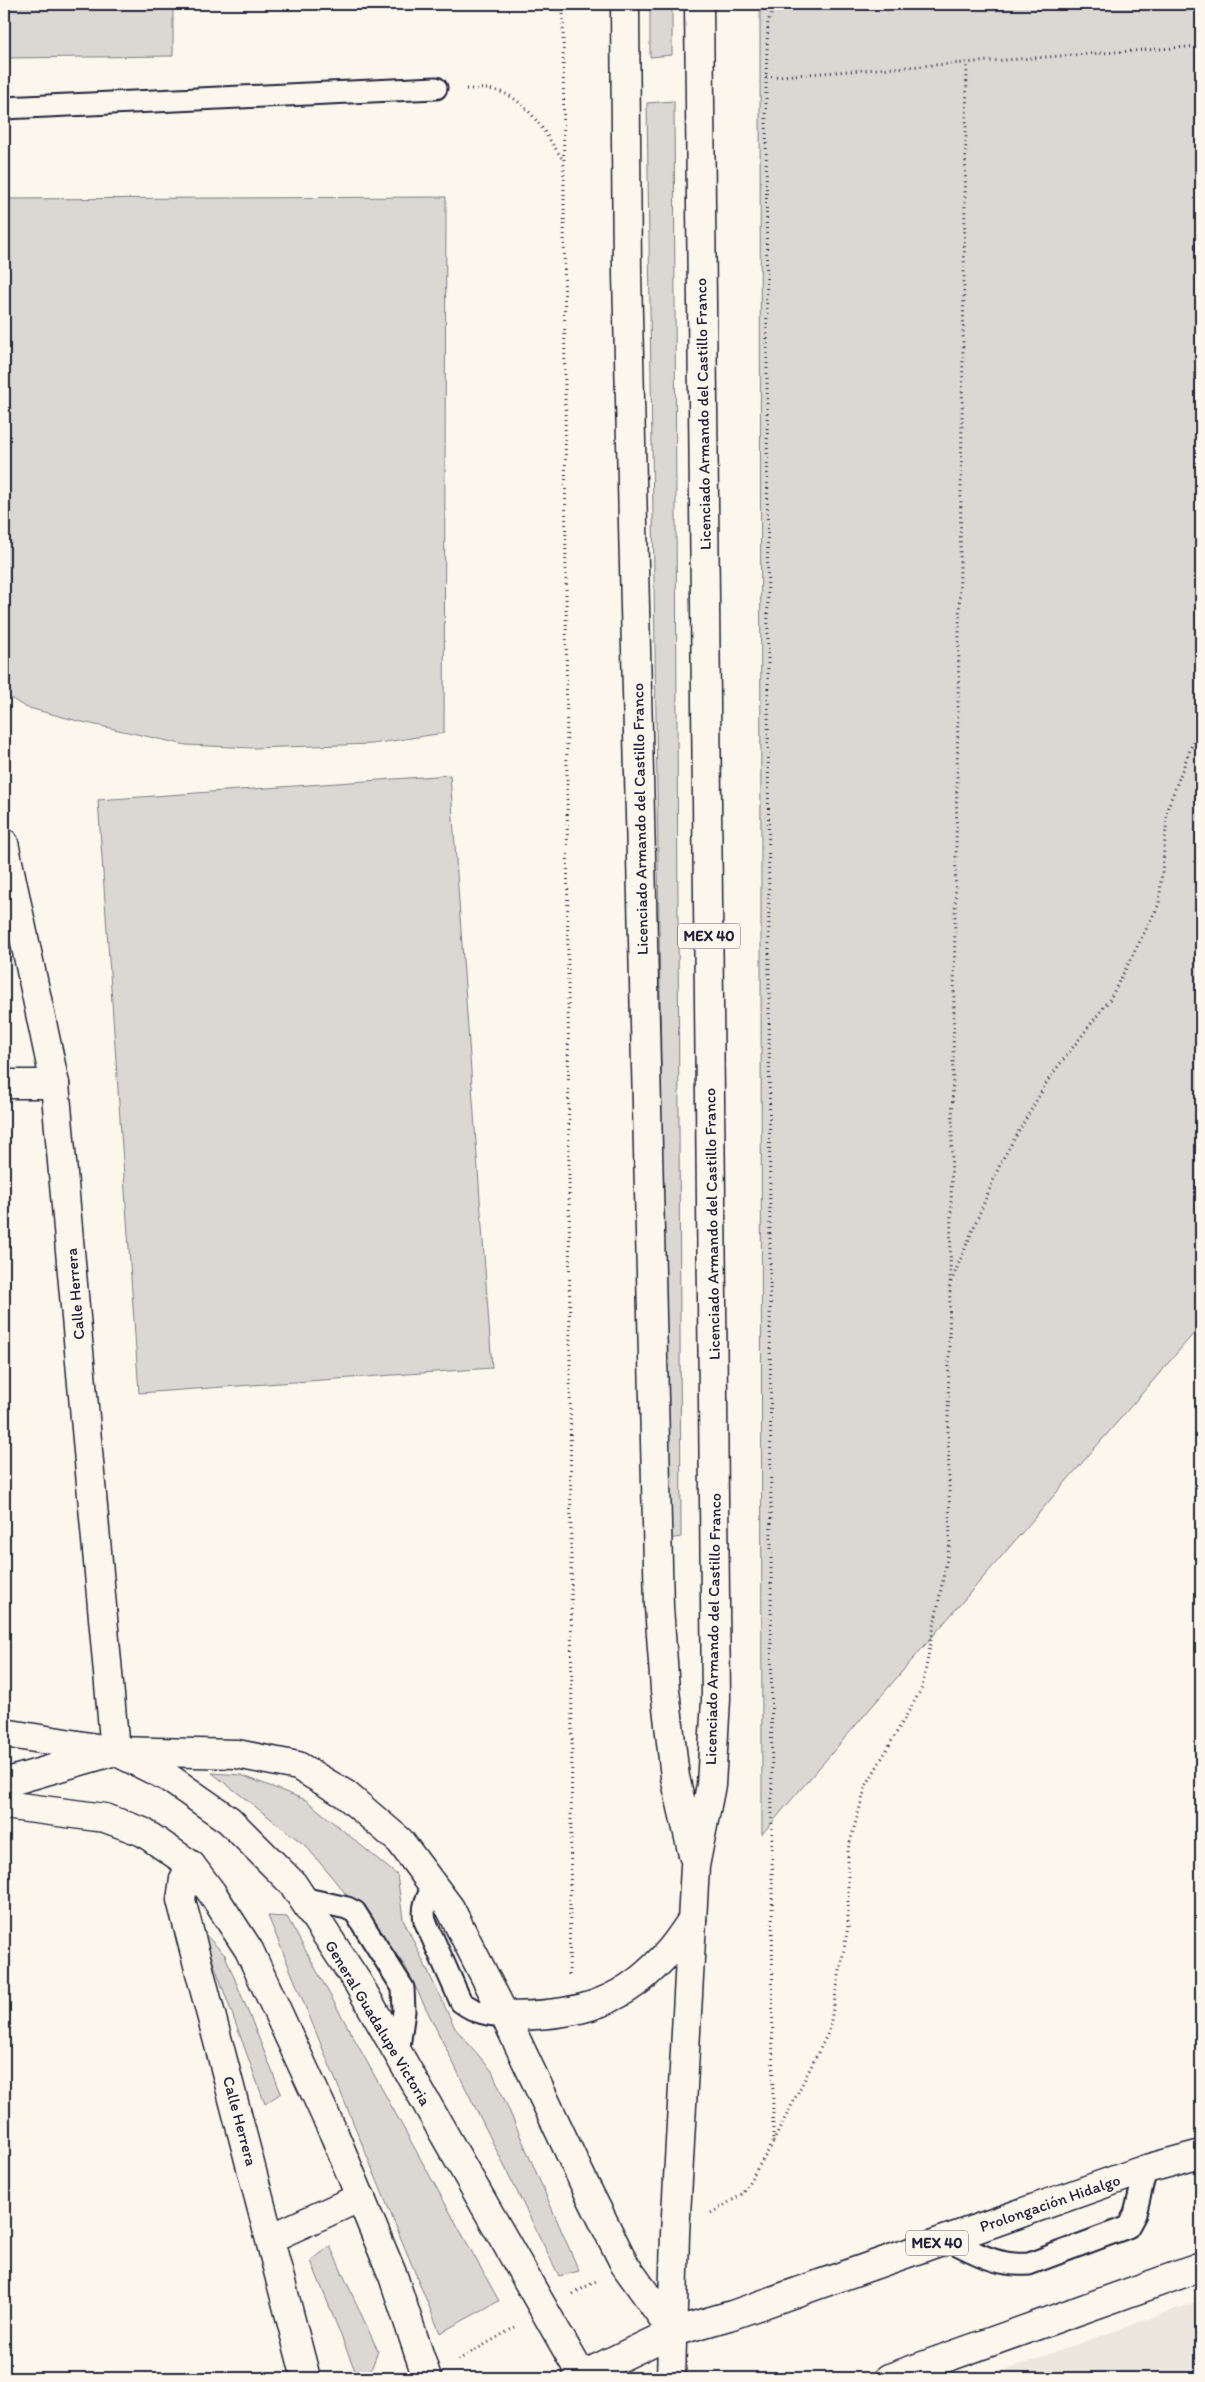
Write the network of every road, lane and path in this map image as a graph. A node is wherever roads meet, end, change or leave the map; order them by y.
1 (563, 4) edge
2 (625, 4) edge
3 (699, 4) edge
4 (1201, 46) edge
5 (967, 63) junction
6 (766, 77) dead end
7 (436, 88) joint
8 (4, 108) edge
9 (563, 160) junction
10 (1201, 721) edge
11 (4, 843) edge
12 (4, 1084) edge
13 (55, 1084) junction
14 (950, 1285) junction
15 (4, 1733) edge
16 (115, 1751) junction
17 (4, 1783) edge
18 (4, 1804) edge
19 (191, 1865) junction
20 (695, 1866) junction
21 (302, 1898) junction
22 (692, 1920) junction
23 (568, 2013) junction
24 (506, 2016) junction
25 (398, 2054) junction
26 (773, 2143) dead end
27 (1201, 2154) edge
28 (1146, 2169) junction
29 (361, 2197) junction
30 (271, 2238) junction
31 (947, 2239) junction
32 (1201, 2267) edge
33 (673, 2332) junction
34 (580, 2377) edge
35 (306, 2378) edge
36 (427, 2378) edge
37 (671, 2378) edge
38 (889, 2378) edge

1 - 9 path
2 - 20 main road, Licenciado Armando del Castillo Franco
3 - 20 main road, Licenciado Armando del Castillo Franco / MEX 40
4 - 5 path
5 - 6 path
5 - 14 path
7 - 8 lane
7 - 9 path
9 - 23 path
10 - 14 path
11 - 13 main road, Calle Herrera
12 - 13 main road
13 - 16 main road, Calle Herrera
14 - 26 path
15 - 16 main road, General Guadalupe Victoria
16 - 17 main road
16 - 21 main road, General Guadalupe Victoria
16 - 24 main road
18 - 19 main road
19 - 29 main road
19 - 30 main road, Calle Herrera
20 - 22 main road, MEX 40
21 - 25 main road, General Guadalupe Victoria
21 - 25 lane
22 - 23 main road
22 - 33 main road, MEX 40
23 - 24 main road
24 - 33 main road
25 - 34 main road, General Guadalupe Victoria
27 - 28 main road, Prolongación Hidalgo / MEX 40
28 - 31 main road, Prolongación Hidalgo / MEX 40
28 - 31 lane
29 - 30 main road
29 - 36 main road
30 - 35 main road, Calle Herrera
31 - 33 main road, Prolongación Hidalgo / MEX 40
32 - 38 main road
33 - 34 main road, Prolongación Hidalgo
33 - 37 main road, MEX 40

